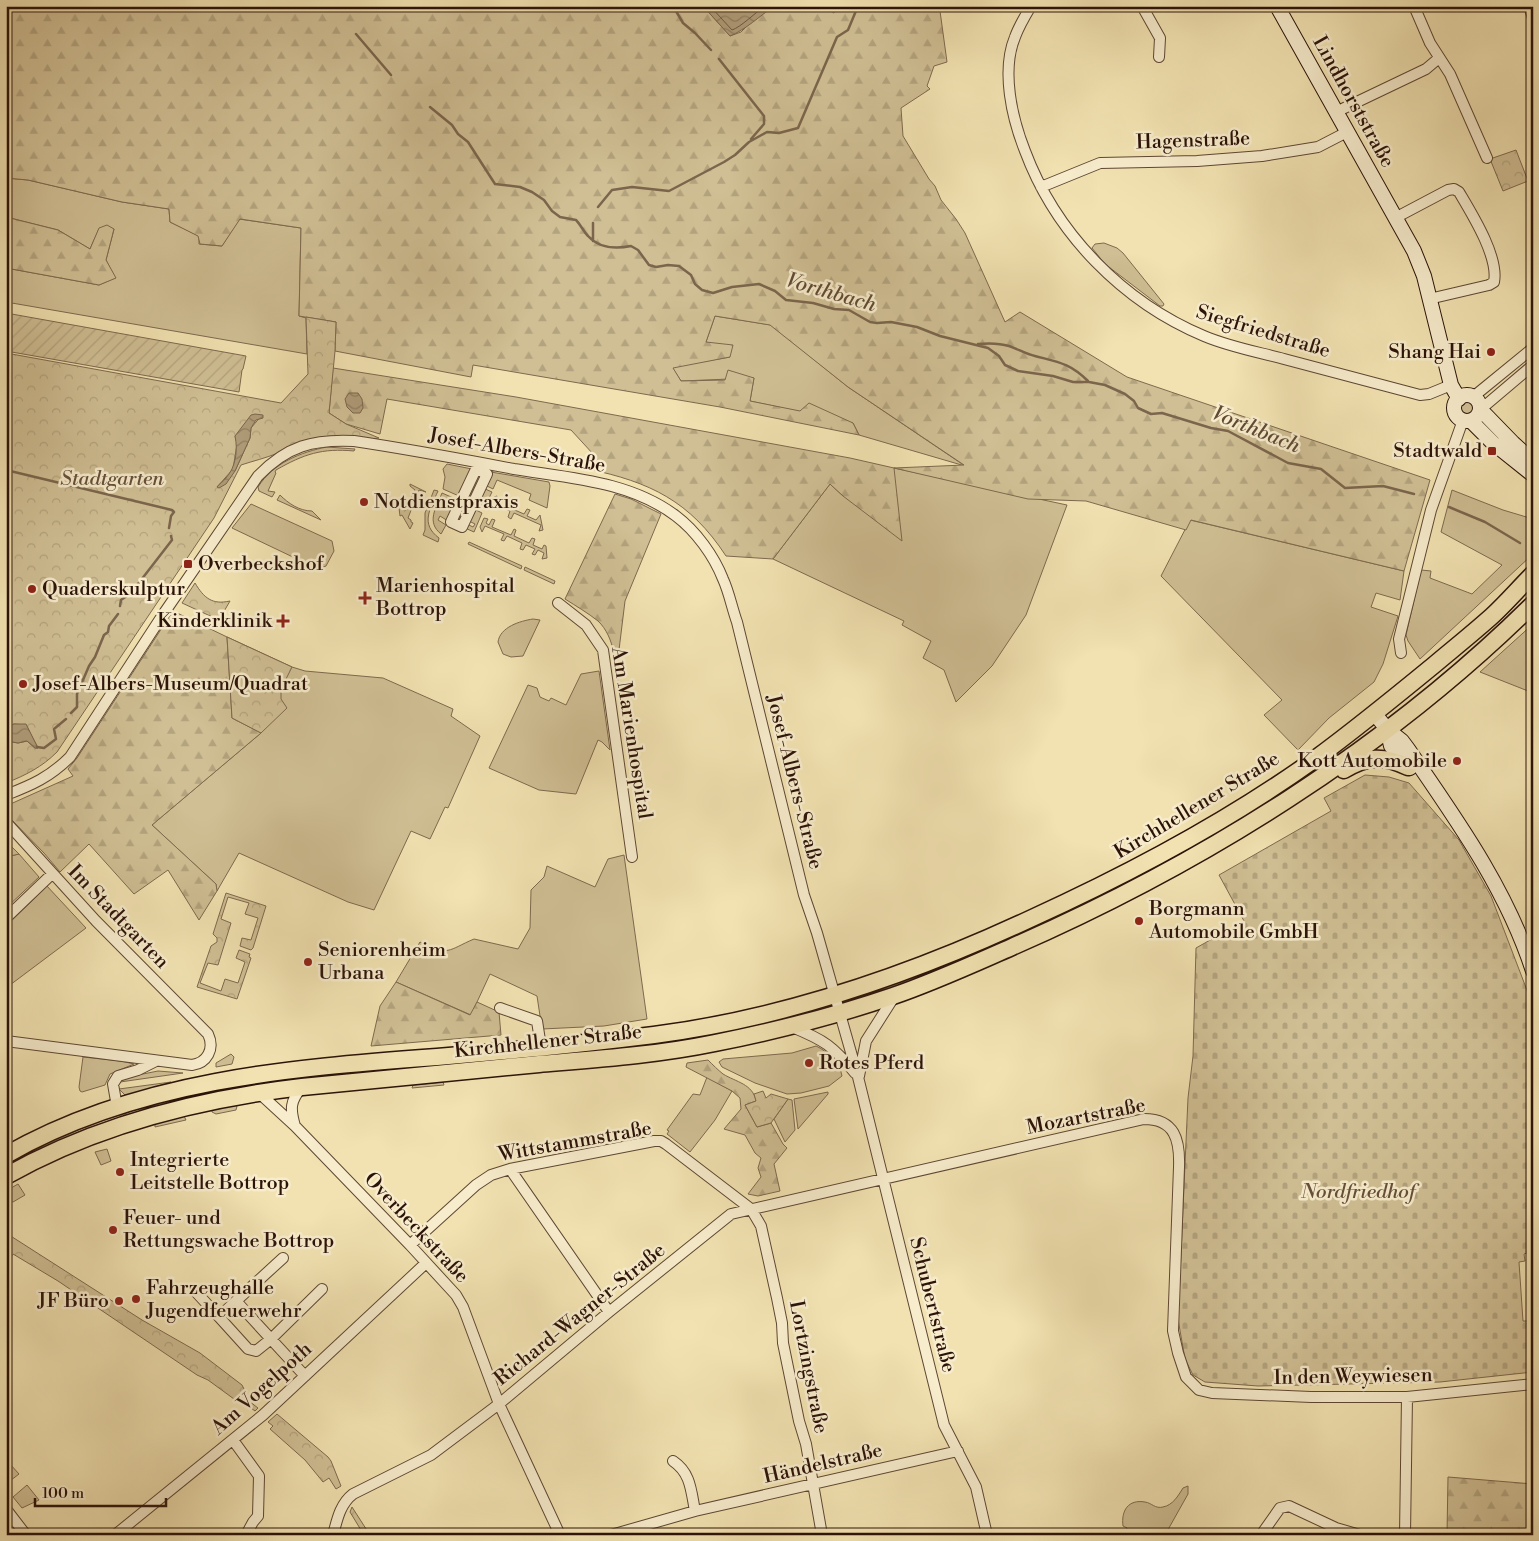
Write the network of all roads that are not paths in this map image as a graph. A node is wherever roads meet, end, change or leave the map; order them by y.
1 (1031, 6) edge
2 (1142, 6) edge
3 (1277, 6) edge
4 (1414, 6) edge
5 (1528, 6) edge
6 (1533, 18) edge
7 (1159, 57) dead end
8 (1439, 58) junction
9 (1336, 112) junction
10 (1347, 132) junction
11 (1487, 158) dead end
12 (1041, 187) junction
13 (1396, 218) junction
14 (1429, 299) junction
15 (1531, 353) edge
16 (1533, 365) edge
17 (1451, 385) junction
18 (1459, 399) junction
19 (1478, 404) junction
20 (1467, 421) junction
21 (1533, 460) edge
22 (487, 474) joint
23 (1533, 475) edge
24 (1533, 574) edge
25 (558, 603) dead end
26 (1523, 614) edge
27 (1401, 653) dead end
28 (1374, 714) junction
29 (1387, 729) junction
30 (1408, 767) junction
31 (1325, 774) junction
32 (6, 796) edge
33 (1443, 801) junction
34 (6, 822) edge
35 (632, 857) dead end
36 (52, 874) junction
37 (6, 918) edge
38 (1533, 971) edge
39 (835, 996) junction
40 (894, 996) junction
41 (500, 1008) dead end
42 (839, 1013) junction
43 (791, 1026) junction
44 (6, 1041) edge
45 (541, 1047) junction
46 (156, 1061) junction
47 (858, 1077) junction
48 (302, 1087) junction
49 (258, 1092) junction
50 (117, 1107) junction
51 (294, 1126) junction
52 (6, 1155) edge
53 (510, 1169) junction
54 (6, 1176) edge
55 (883, 1179) junction
56 (751, 1209) junction
57 (410, 1245) junction
58 (283, 1258) dead end
59 (426, 1263) junction
60 (322, 1289) dead end
61 (195, 1291) dead end
62 (236, 1302) junction
63 (609, 1312) junction
64 (219, 1317) junction
65 (271, 1339) junction
66 (1183, 1370) joint
67 (305, 1376) junction
68 (1533, 1384) edge
69 (1407, 1397) junction
70 (499, 1404) junction
71 (233, 1440) junction
72 (958, 1452) junction
73 (673, 1461) dead end
74 (813, 1485) junction
75 (6, 1510) edge
76 (696, 1511) junction
77 (26, 1535) edge
78 (115, 1535) edge
79 (246, 1535) edge
80 (333, 1535) edge
81 (560, 1535) edge
82 (611, 1535) edge
83 (822, 1535) edge
84 (988, 1535) edge
85 (1261, 1535) edge
86 (1360, 1535) edge
87 (1405, 1535) edge

1 - 12 street, Siegfriedstraße
2 - 7 street
3 - 9 street, Lindhorststraße
4 - 8 street
5 - 6 street
8 - 9 street
8 - 11 street
9 - 10 street, Lindhorststraße
10 - 12 street, Hagenstraße
10 - 13 street, Lindhorststraße
12 - 17 street, Siegfriedstraße
13 - 14 street, Lindhorststraße
13 - 14 street
14 - 17 street, Lindhorststraße
15 - 19 street
16 - 19 street
17 - 18 street, Lindhorststraße
18 - 19 street
18 - 20 street
19 - 20 street
19 - 21 street
20 - 23 street
20 - 27 street
22 - 22 street
24 - 28 main road, Kirchhellener Straße
25 - 35 street, Am Marienhospital
26 - 29 main road, Kirchhellener Straße
28 - 29 street
28 - 39 main road, Kirchhellener Straße
29 - 30 street
29 - 31 main road, Kirchhellener Straße
29 - 33 street
30 - 31 main road
30 - 33 street
31 - 40 main road, Kirchhellener Straße
32 - 39 street, Josef-Albers-Straße
33 - 38 street
34 - 36 street, Im Stadtgarten
36 - 37 street
36 - 46 street, Im Stadtgarten
39 - 42 street
39 - 45 main road, Kirchhellener Straße
40 - 42 main road, Kirchhellener Straße
40 - 47 street, Schubertstraße
41 - 45 street, Kirchhellener Straße
42 - 43 main road, Kirchhellener Straße
42 - 47 street, Schubertstraße
43 - 47 street, Schubertstraße
43 - 48 main road, Kirchhellener Straße
44 - 46 street
45 - 50 main road, Kirchhellener Straße
46 - 50 street
47 - 55 street, Schubertstraße
48 - 49 main road, Kirchhellener Straße
48 - 51 street
49 - 51 street, Overbeckstraße
49 - 54 main road, Kirchhellener Straße
50 - 52 main road, Kirchhellener Straße
51 - 57 street, Overbeckstraße
53 - 56 street, Wittstammstraße
53 - 57 street, Wittstammstraße
53 - 63 street
55 - 56 street, Richard-Wagner-Straße
55 - 66 street, Mozartstraße
55 - 72 street, Schubertstraße
56 - 63 street, Richard-Wagner-Straße
56 - 74 street, Lortzingstraße
57 - 59 street, Overbeckstraße
58 - 62 street
59 - 67 street, Am Vogelpoth
59 - 70 street, Overbeckstraße
60 - 65 street
61 - 64 street
62 - 64 street
62 - 65 street
63 - 70 street, Richard-Wagner-Straße
64 - 65 street
65 - 67 street
66 - 69 street, In den Weywiesen
67 - 71 street, Am Vogelpoth
68 - 69 street, In den Weywiesen
69 - 87 street
70 - 80 street, Richard-Wagner-Straße
70 - 81 street, Overbeckstraße
71 - 78 street, Am Vogelpoth
71 - 79 street
72 - 74 street, Händelstraße
72 - 84 street, Schubertstraße
73 - 76 street
74 - 76 street, Händelstraße
74 - 83 street, Lortzingstraße
75 - 77 street
76 - 82 street, Händelstraße
85 - 86 street

